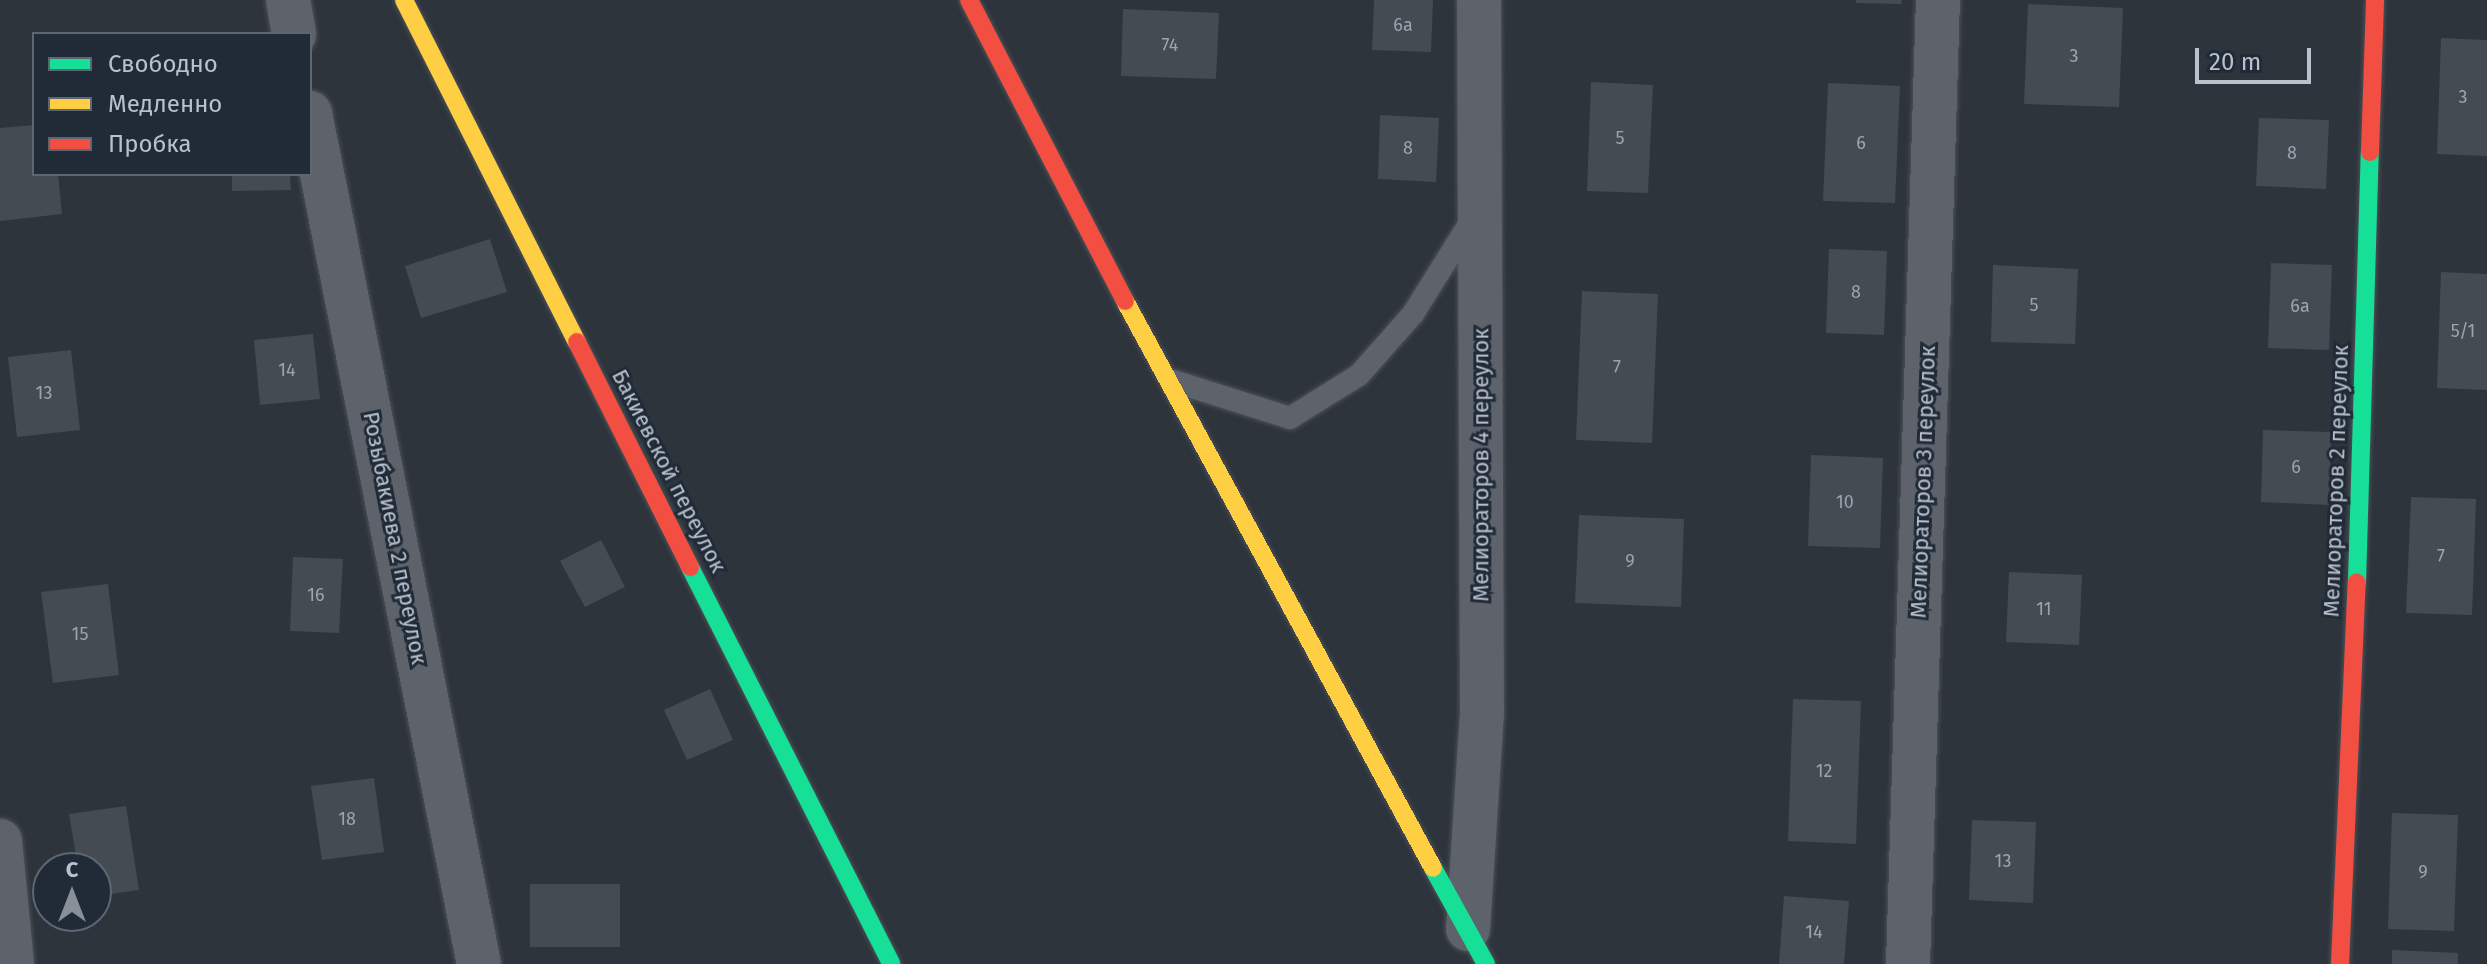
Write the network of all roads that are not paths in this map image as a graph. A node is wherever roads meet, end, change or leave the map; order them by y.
1 (288, 0) edge
2 (404, 0) edge
3 (969, 0) edge
4 (1479, 0) edge
5 (1938, 0) edge
6 (2375, 0) edge
7 (294, 32) edge
8 (312, 123) edge
9 (1480, 207) junction
10 (1166, 379) junction
11 (0, 841) edge
12 (1477, 946) edge
13 (12, 964) edge
14 (479, 964) edge
15 (891, 964) edge
16 (1908, 964) edge
17 (2340, 964) edge

1 - 7 street
2 - 15 street, Бакиевской переулок
3 - 10 street
4 - 9 street, Мелиораторов 4 переулок
5 - 16 street, Мелиораторов 3 переулок
6 - 17 street, Мелиораторов 2 переулок
8 - 14 street, Розыбакиева 2 переулок
9 - 10 lane
9 - 12 street, Мелиораторов 4 переулок
10 - 12 street
11 - 13 street

